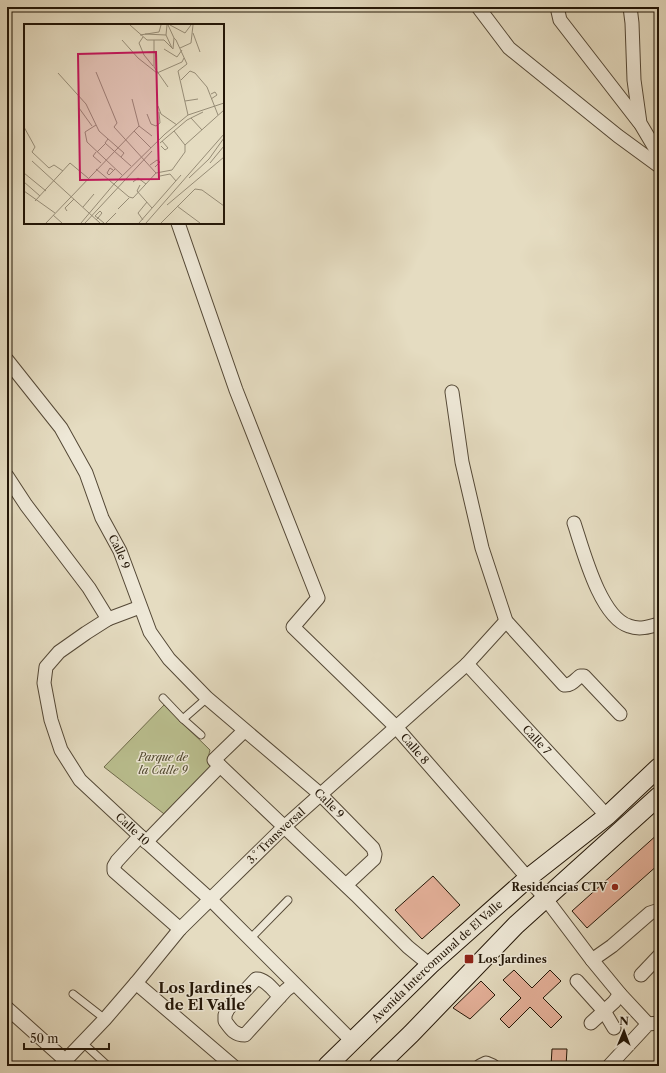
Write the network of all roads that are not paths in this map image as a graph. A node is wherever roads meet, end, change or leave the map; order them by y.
1 (478, 7) edge
2 (557, 7) edge
3 (630, 7) edge
4 (640, 123) junction
5 (659, 155) edge
6 (659, 166) edge
7 (178, 224) edge
8 (7, 360) edge
9 (452, 392) dead end
10 (7, 476) edge
11 (574, 523) dead end
12 (140, 607) junction
13 (108, 619) junction
14 (506, 621) junction
15 (659, 624) edge
16 (467, 664) junction
17 (163, 698) dead end
18 (207, 698) junction
19 (620, 714) dead end
20 (183, 719) junction
21 (396, 727) junction
22 (244, 730) junction
23 (201, 735) dead end
24 (220, 766) junction
25 (659, 767) edge
26 (320, 794) junction
27 (659, 796) edge
28 (607, 816) junction
29 (284, 827) junction
30 (143, 839) junction
31 (528, 878) junction
32 (346, 885) junction
33 (546, 899) junction
34 (211, 900) junction
35 (288, 900) dead end
36 (659, 912) edge
37 (180, 929) junction
38 (250, 939) junction
39 (659, 956) edge
40 (592, 960) junction
41 (430, 965) junction
42 (641, 975) dead end
43 (577, 981) dead end
44 (136, 983) junction
45 (294, 984) junction
46 (73, 994) dead end
47 (620, 994) junction
48 (280, 997) dead end
49 (7, 1008) edge
50 (604, 1011) junction
51 (105, 1019) junction
52 (591, 1023) dead end
53 (654, 1024) edge
54 (614, 1028) dead end
55 (352, 1041) junction
56 (83, 1042) junction
57 (66, 1064) edge
58 (108, 1066) edge
59 (233, 1066) edge
60 (327, 1066) edge
61 (378, 1066) edge
62 (480, 1066) edge
63 (493, 1066) edge
64 (610, 1066) edge

1 - 6 street
2 - 4 street
3 - 4 street
4 - 5 street
7 - 21 street, Calle 8
8 - 12 street, Calle 9
9 - 14 street
10 - 13 street
11 - 15 street
12 - 13 street, Calle 10
12 - 18 street, Calle 9
13 - 30 street, Calle 10
14 - 16 street, 3.° Transversal
14 - 19 street
16 - 21 street, 3.° Transversal
16 - 28 street, Calle 7
17 - 20 lane
18 - 20 lane
18 - 22 street, Calle 9
20 - 23 lane
21 - 26 street, 3.° Transversal
21 - 31 street, Calle 8
22 - 24 street
22 - 26 street, Calle 9
24 - 29 street
24 - 30 street
25 - 28 main road, Avenida Intercomunal de El Valle
26 - 29 street, 3.° Transversal
26 - 32 street, Calle 9
27 - 33 main road
28 - 31 main road, Avenida Intercomunal de El Valle
29 - 32 street
29 - 34 street, 3.° Transversal
30 - 34 street, Calle 10
30 - 37 street
31 - 33 street, Calle 8
31 - 41 main road, Avenida Intercomunal de El Valle
32 - 41 street
33 - 40 street
33 - 61 main road
34 - 37 street, 3.° Transversal
34 - 38 street, Calle 10
35 - 38 lane
36 - 40 street
37 - 44 street, 3.° Transversal
38 - 45 street, Calle 10
39 - 42 street
40 - 47 street
41 - 55 main road, Avenida Intercomunal de El Valle
43 - 50 street
44 - 51 street, 3.° Transversal
44 - 59 street
45 - 48 street
45 - 55 street, Calle 10
46 - 51 lane
47 - 50 street
47 - 53 street
49 - 57 street
50 - 52 street
50 - 54 street
51 - 56 street, 3.° Transversal
53 - 64 street
55 - 60 main road, Avenida Intercomunal de El Valle
56 - 57 street, 3.° Transversal
56 - 58 lane
62 - 63 street

